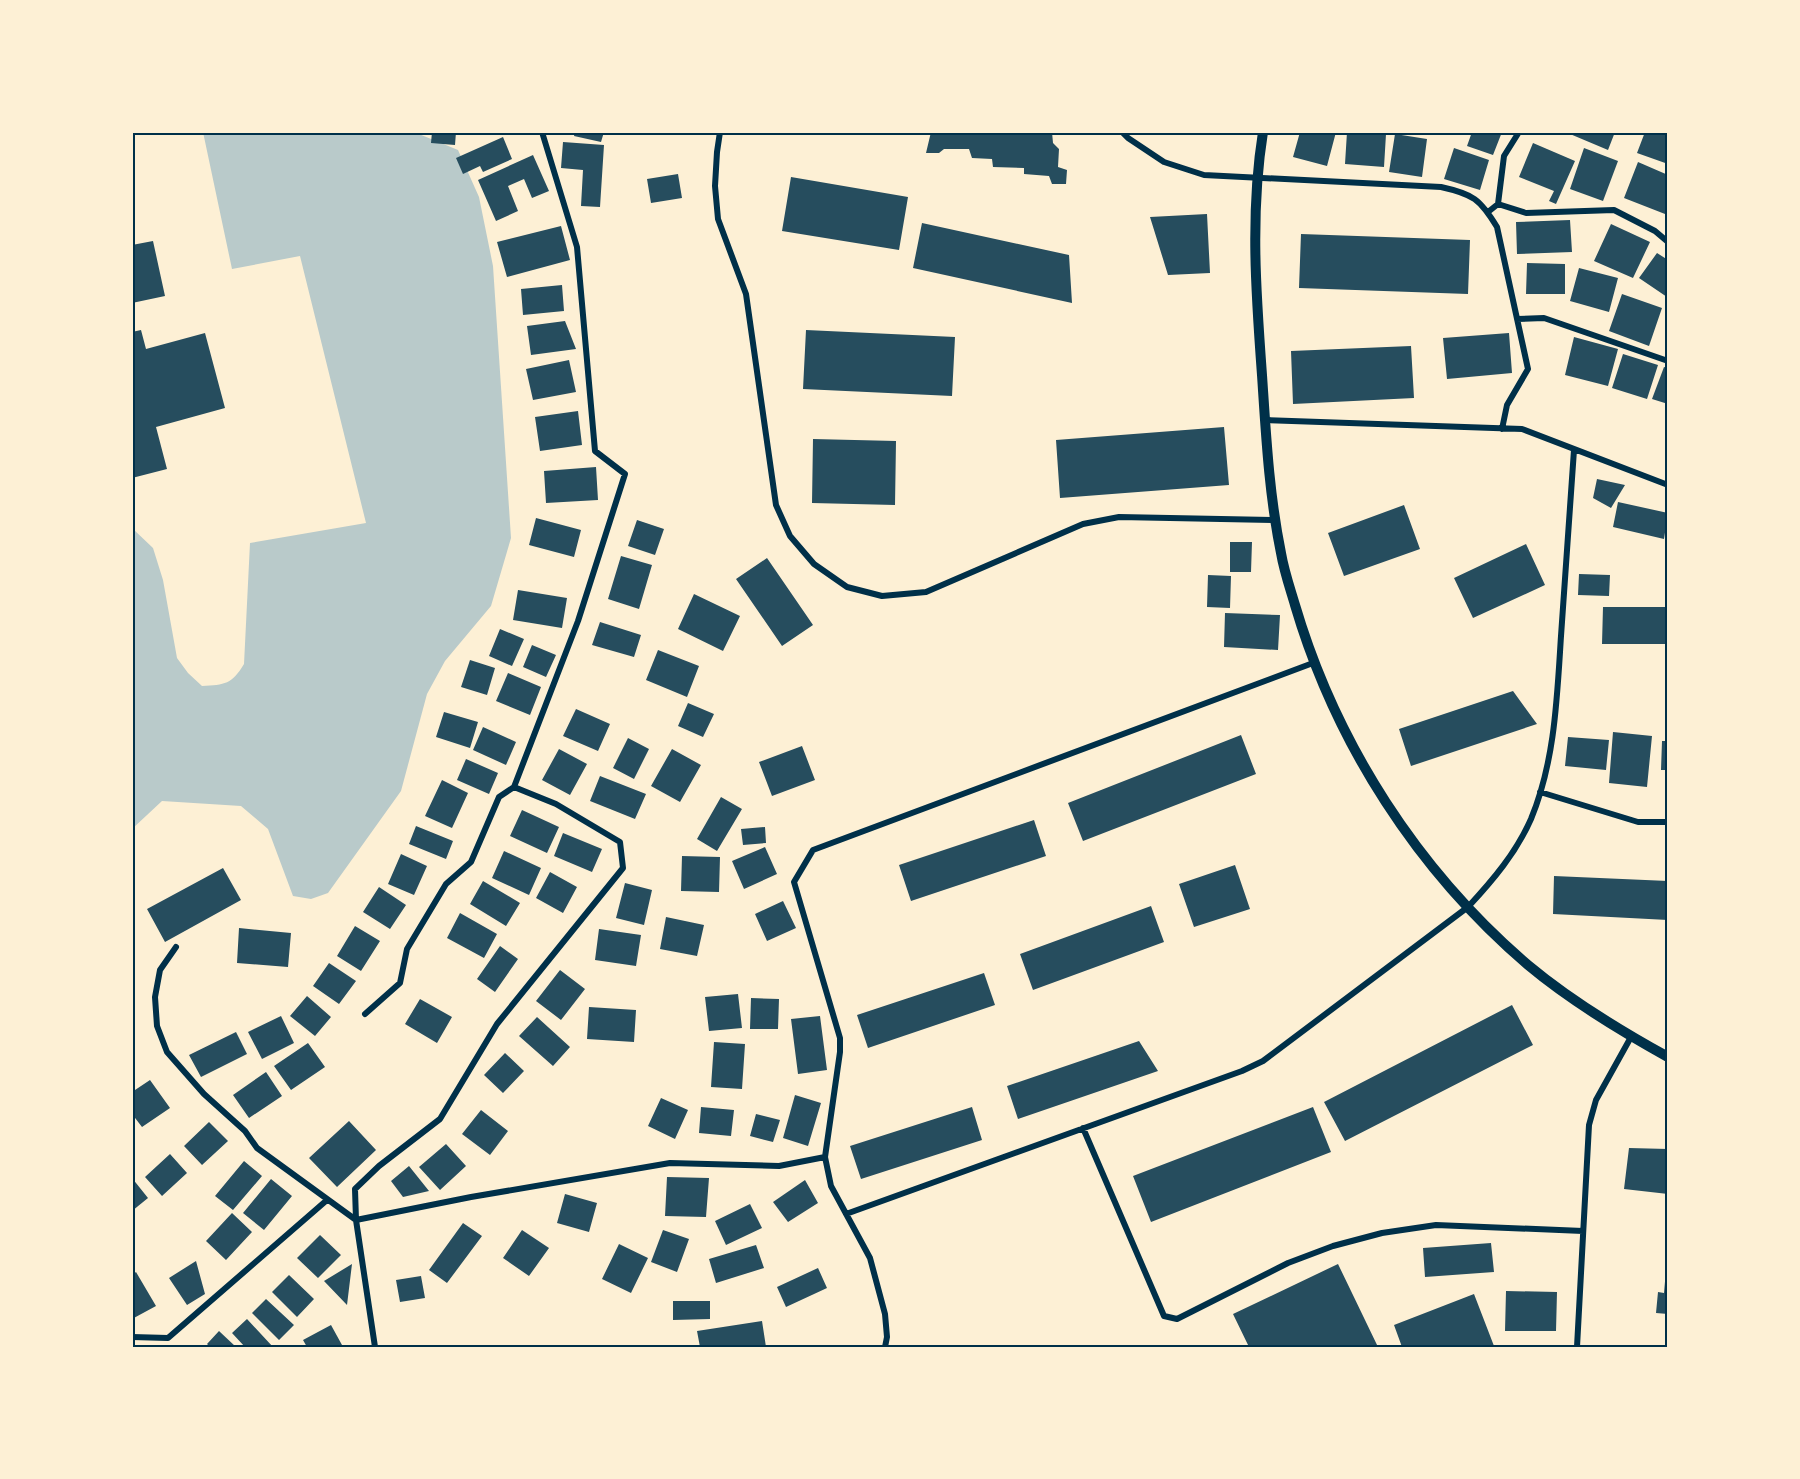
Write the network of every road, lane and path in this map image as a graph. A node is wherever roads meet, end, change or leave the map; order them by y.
1 (542, 132) edge
2 (720, 132) edge
3 (1122, 132) edge
4 (1263, 132) edge
5 (1519, 132) edge
6 (1257, 178) junction
7 (1498, 204) junction
8 (1488, 212) junction
9 (1668, 242) edge
10 (1517, 319) junction
11 (1668, 361) edge
12 (1265, 420) junction
13 (1502, 429) junction
14 (1574, 450) junction
15 (1668, 485) edge
16 (1275, 520) junction
17 (1313, 663) junction
18 (514, 787) junction
19 (1540, 792) junction
20 (1668, 822) edge
21 (1468, 907) junction
22 (176, 947) dead end
23 (365, 1014) dead end
24 (1632, 1037) junction
25 (1668, 1057) edge
26 (1083, 1128) junction
27 (825, 1157) junction
28 (327, 1200) junction
29 (846, 1215) junction
30 (356, 1220) junction
31 (1583, 1231) junction
32 (132, 1337) edge
33 (375, 1347) edge
34 (885, 1347) edge
35 (1577, 1347) edge

1 - 18 street
2 - 16 street
3 - 6 street
4 - 6 street
5 - 7 street
6 - 8 street
6 - 12 street
7 - 8 street
7 - 9 street
8 - 10 street
10 - 11 street
10 - 13 street
12 - 13 street
12 - 16 street
13 - 14 street
14 - 15 street
14 - 19 street
16 - 17 street
17 - 21 street
17 - 27 street
18 - 23 street
18 - 30 street
19 - 20 street
19 - 21 street
21 - 24 street
21 - 26 street
22 - 28 street
24 - 25 street
24 - 31 street
26 - 29 street
26 - 31 street
27 - 29 street
27 - 30 street
28 - 30 street
28 - 32 street
29 - 34 street
30 - 33 street
31 - 35 street

